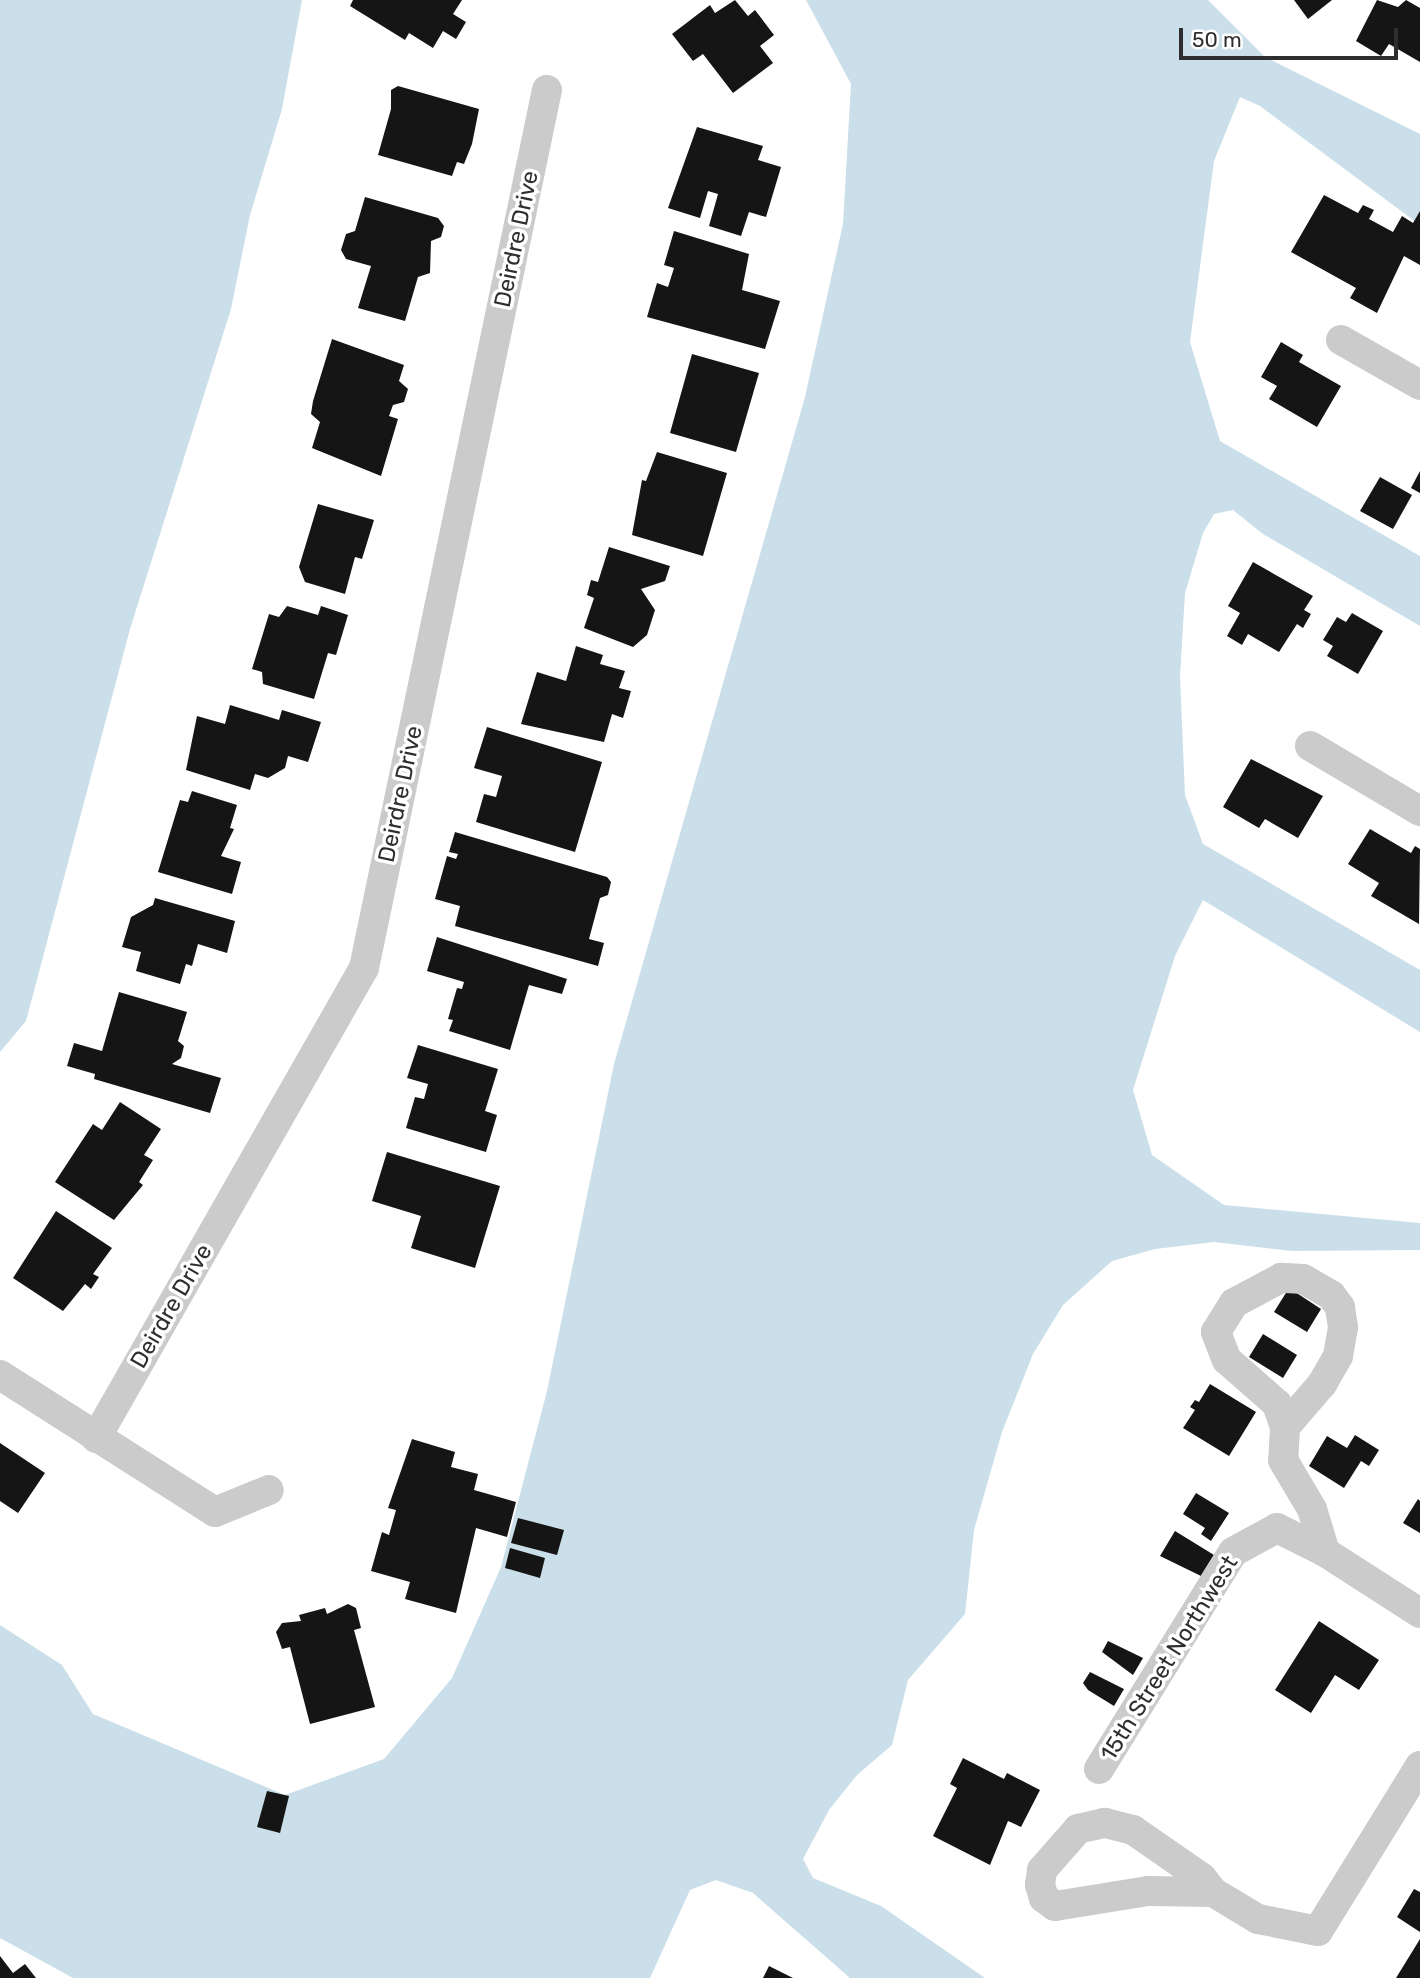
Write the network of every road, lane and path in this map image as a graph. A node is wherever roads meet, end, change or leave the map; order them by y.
1 (547, 90) dead end
2 (1341, 340) dead end
3 (1420, 385) edge
4 (1310, 746) dead end
5 (1420, 811) edge
6 (0, 1375) edge
7 (1285, 1427) junction
8 (96, 1438) junction
9 (269, 1490) dead end
10 (1325, 1552) junction
11 (1420, 1613) edge
12 (1420, 1766) edge
13 (1099, 1769) dead end
14 (1213, 1892) junction

1 - 8 street, Deirdre Drive
2 - 3 street
4 - 5 street
6 - 8 street
7 - 7 street
7 - 10 street
8 - 9 street
10 - 11 street, 15th Street Northwest
10 - 13 street, 15th Street Northwest
12 - 14 street
14 - 14 street

